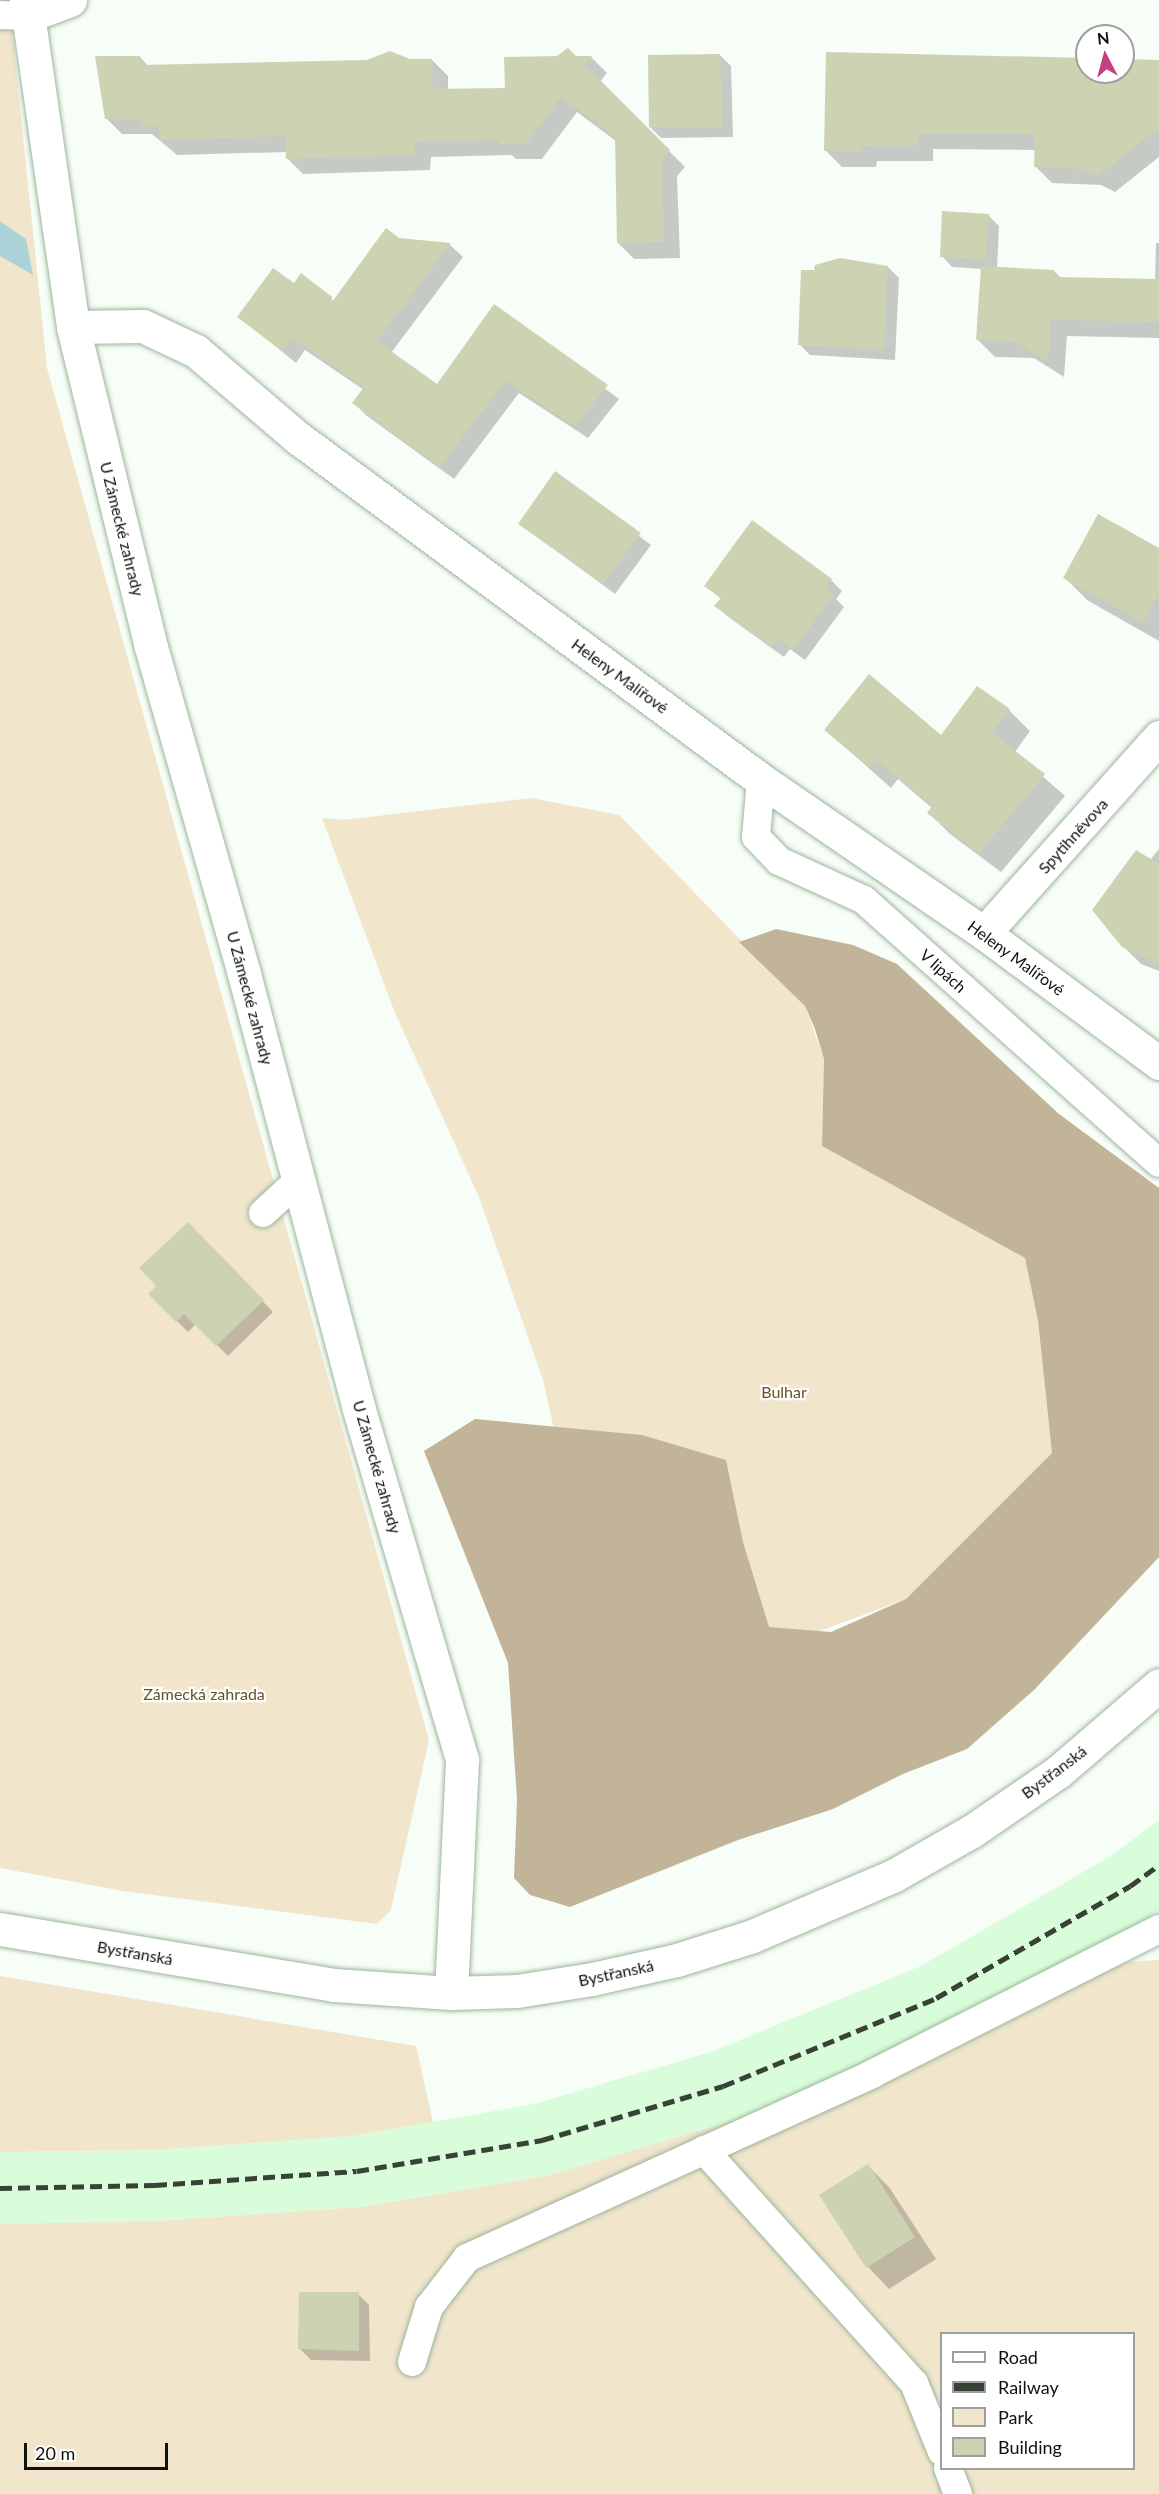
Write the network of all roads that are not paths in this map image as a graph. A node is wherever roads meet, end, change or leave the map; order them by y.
1 (70, 0) edge
2 (18, 10) edge
3 (73, 327) junction
4 (1159, 737) edge
5 (761, 780) junction
6 (984, 933) junction
7 (1159, 1064) edge
8 (1159, 1163) edge
9 (299, 1180) junction
10 (263, 1213) dead end
11 (1159, 1685) edge
12 (0, 1929) edge
13 (1159, 1929) edge
14 (452, 1993) junction
15 (704, 2150) junction
16 (412, 2362) dead end
17 (940, 2447) edge
18 (948, 2470) edge
19 (958, 2494) edge

1 - 2 street
2 - 3 street, U Zámecké zahrady
3 - 5 street, Heleny Malířové
3 - 9 street, U Zámecké zahrady
4 - 6 street, Spytihněvova
5 - 6 street, Heleny Malířové
5 - 8 lane, V lipách
6 - 7 street, Heleny Malířové
9 - 10 lane
9 - 14 street, U Zámecké zahrady
11 - 14 street, Bystřanská
12 - 14 street, Bystřanská
13 - 15 lane
15 - 16 lane
15 - 17 lane
18 - 19 lane

